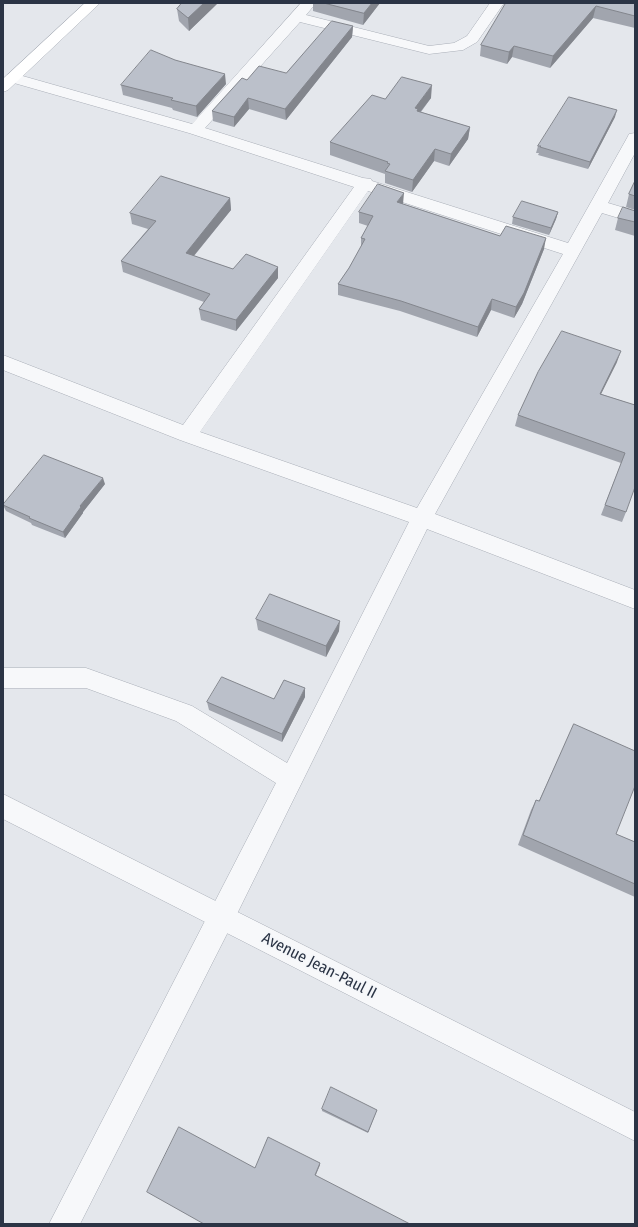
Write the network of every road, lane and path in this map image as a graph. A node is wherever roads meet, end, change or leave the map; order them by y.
1 (92, 3) edge
2 (309, 3) edge
3 (497, 3) edge
4 (297, 17) junction
5 (7, 82) edge
6 (195, 130) junction
7 (635, 138) edge
8 (365, 184) junction
9 (597, 206) junction
10 (635, 217) edge
11 (573, 251) junction
12 (3, 362) edge
13 (187, 435) junction
14 (422, 518) junction
15 (635, 600) edge
16 (3, 678) edge
17 (291, 779) junction
18 (3, 806) edge
19 (222, 917) junction
20 (635, 1127) edge
21 (64, 1224) edge

1 - 5 main road
2 - 4 street
3 - 4 street
4 - 6 street
5 - 6 street
6 - 8 street
7 - 9 street
8 - 11 street
8 - 13 street
9 - 10 street
9 - 11 street
11 - 14 street
12 - 13 street
13 - 14 street
14 - 15 street
14 - 17 street
16 - 17 street
17 - 19 street
18 - 19 street, Avenue Jean-Paul II
19 - 20 street, Avenue Jean-Paul II
19 - 21 street

